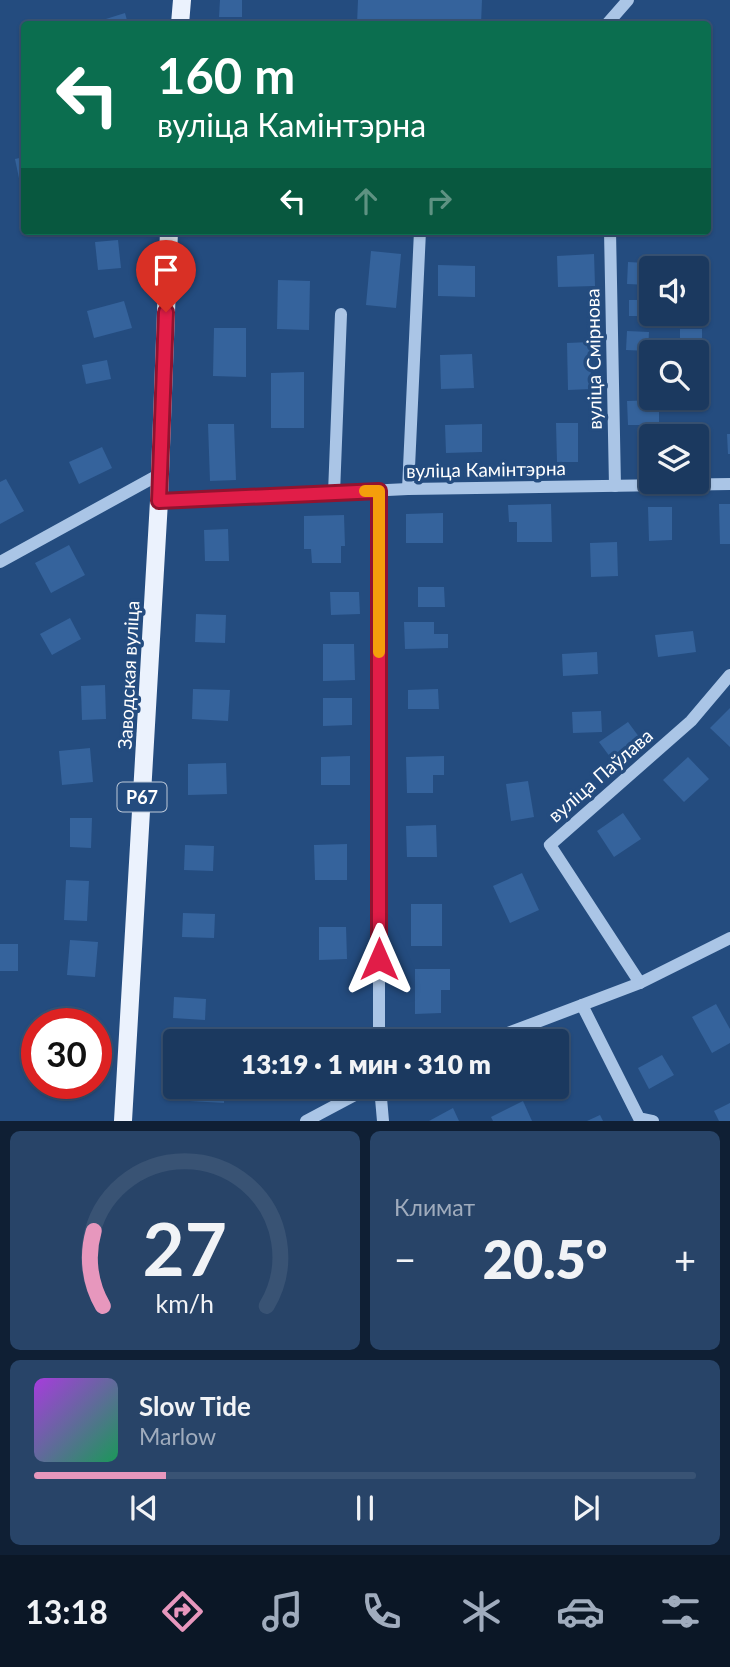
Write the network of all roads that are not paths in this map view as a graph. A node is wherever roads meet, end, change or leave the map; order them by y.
1 (182, 0) edge
2 (628, 0) edge
3 (180, 21) edge
4 (610, 21) edge
5 (169, 235) edge
6 (420, 235) edge
7 (610, 235) edge
8 (341, 314) dead end
9 (160, 474) junction
10 (730, 484) edge
11 (615, 486) junction
12 (408, 489) junction
13 (379, 491) junction
14 (334, 493) junction
15 (159, 501) junction
16 (0, 562) edge
17 (730, 675) edge
18 (730, 938) edge
19 (640, 983) junction
20 (582, 1005) junction
21 (379, 1029) edge
22 (519, 1029) edge
23 (347, 1099) edge
24 (381, 1099) edge
25 (123, 1121) edge
26 (306, 1121) edge
27 (383, 1121) edge
28 (653, 1121) edge

1 - 3 main road
2 - 4 street
5 - 9 main road, Заводская вуліца / Р67
6 - 12 street
7 - 11 street, вуліца Смірнова
8 - 14 street
9 - 15 main road, Заводская вуліца / Р67
9 - 16 street
10 - 11 street, вуліца Камінтэрна
11 - 12 street, вуліца Камінтэрна
12 - 13 street, вуліца Камінтэрна
13 - 14 street, вуліца Камінтэрна
13 - 21 street
14 - 15 street, вуліца Камінтэрна
15 - 25 main road, Заводская вуліца / Р67
17 - 19 street, вуліца Паўлава
18 - 19 street
19 - 20 street
20 - 22 street
20 - 28 street
23 - 26 street
24 - 27 street

